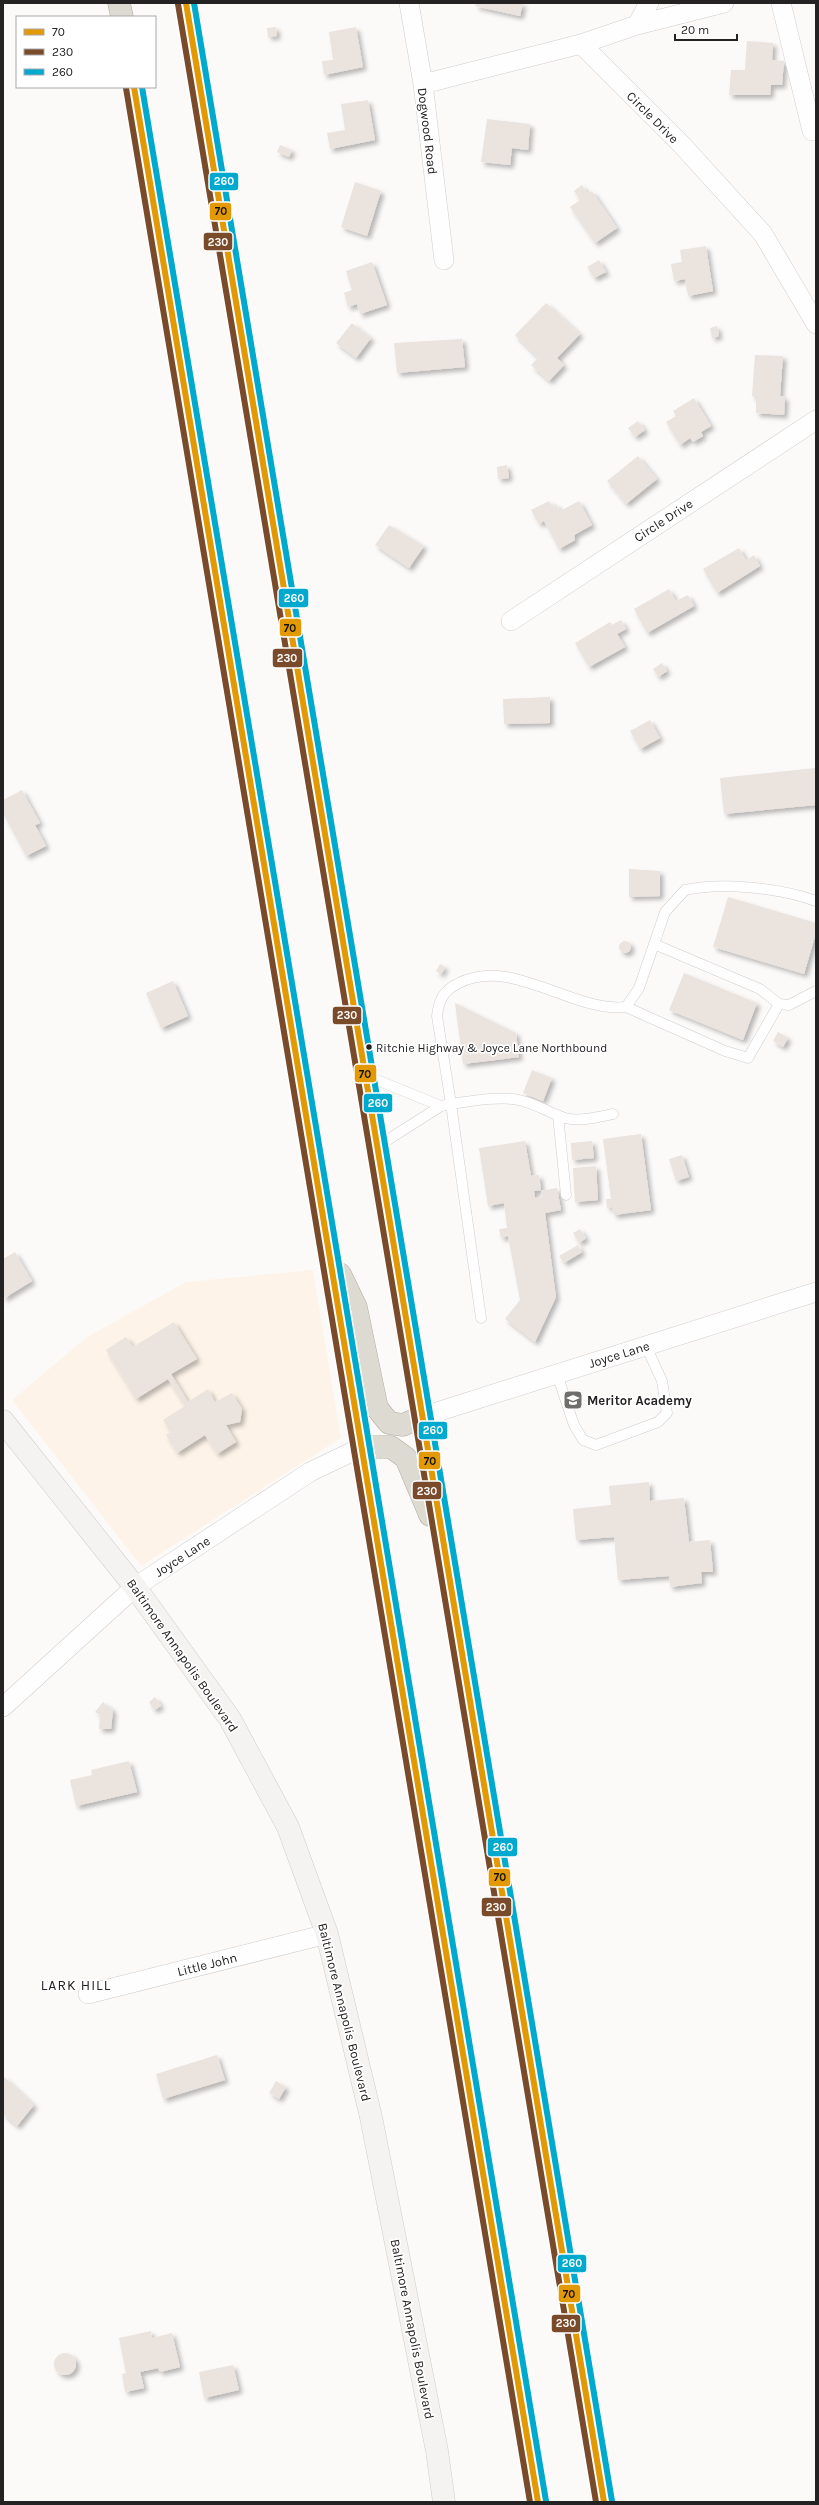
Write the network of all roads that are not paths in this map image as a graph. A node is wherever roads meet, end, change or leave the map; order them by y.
1 (120, 3) edge
2 (186, 3) edge
3 (409, 3) edge
4 (649, 3) edge
5 (724, 3) edge
6 (781, 3) edge
7 (122, 16) edge
8 (637, 25) junction
9 (581, 44) junction
10 (423, 84) junction
11 (134, 88) edge
12 (816, 131) edge
13 (444, 260) dead end
14 (816, 324) edge
15 (816, 420) edge
16 (510, 621) dead end
17 (816, 901) edge
18 (654, 944) junction
19 (816, 991) edge
20 (779, 1004) junction
21 (626, 1008) junction
22 (367, 1076) junction
23 (446, 1105) junction
24 (613, 1114) dead end
25 (558, 1115) junction
26 (378, 1146) junction
27 (566, 1195) dead end
28 (329, 1250) junction
29 (816, 1292) edge
30 (482, 1318) dead end
31 (646, 1346) junction
32 (557, 1374) junction
33 (421, 1416) junction
34 (3, 1421) edge
35 (362, 1447) junction
36 (446, 1553) junction
37 (136, 1587) junction
38 (3, 1707) edge
39 (327, 1934) junction
40 (88, 1994) dead end
41 (444, 2502) edge
42 (538, 2502) edge
43 (604, 2502) edge

1 - 7 highway
2 - 22 highway
3 - 10 street, Dogwood Road
4 - 8 street
5 - 8 street
6 - 12 street
8 - 9 street
9 - 10 street
9 - 14 street, Circle Drive
10 - 13 street, Dogwood Road
11 - 28 highway
15 - 16 street, Circle Drive
17 - 18 lane
18 - 20 lane
18 - 21 lane
19 - 20 lane
20 - 21 lane
21 - 23 lane
22 - 23 lane
22 - 26 highway
23 - 25 lane
23 - 26 lane
23 - 30 lane
24 - 25 lane
25 - 27 lane
26 - 33 highway
28 - 33 highway
28 - 35 highway
29 - 31 street, Joyce Lane
31 - 32 street, Joyce Lane
31 - 32 lane
32 - 33 street, Joyce Lane
33 - 36 highway
34 - 37 street, Baltimore Annapolis Boulevard
35 - 36 highway
35 - 37 street, Joyce Lane
35 - 42 highway
36 - 43 highway
37 - 38 street, Joyce Lane
37 - 39 street, Baltimore Annapolis Boulevard
39 - 40 street, Little John
39 - 41 street, Baltimore Annapolis Boulevard

